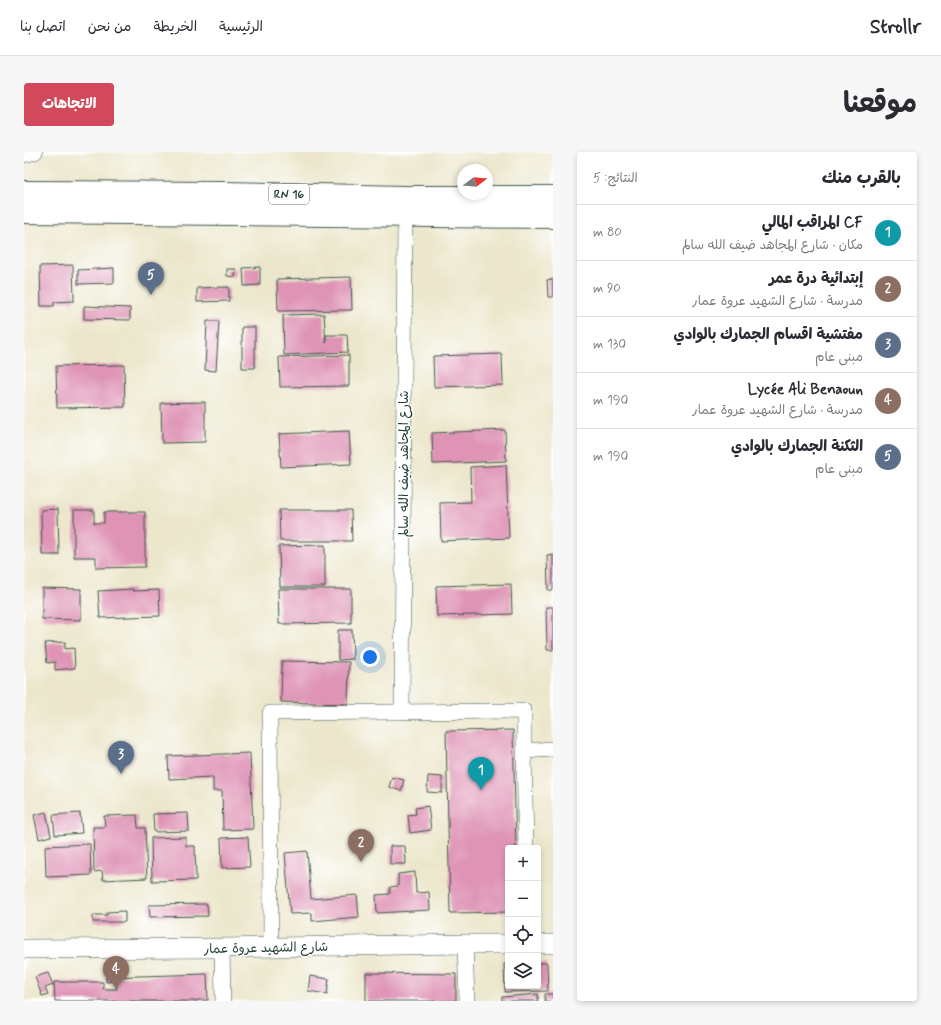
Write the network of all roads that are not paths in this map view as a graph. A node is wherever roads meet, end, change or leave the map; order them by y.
1 (35, 152) edge
2 (24, 155) edge
3 (24, 192) edge
4 (553, 197) edge
5 (24, 212) edge
6 (405, 216) junction
7 (553, 217) edge
8 (402, 712) junction
9 (524, 750) junction
10 (553, 750) edge
11 (526, 845) edge
12 (465, 944) junction
13 (505, 944) edge
14 (541, 944) edge
15 (553, 944) edge
16 (271, 947) junction
17 (222, 948) junction
18 (24, 950) edge
19 (223, 1001) edge
20 (467, 1001) edge

1 - 2 street
3 - 4 main road, RN 16
5 - 6 main road, RN 16
6 - 7 main road, RN 16
6 - 8 street, شارع المجاهد ضيف الله سالم
8 - 9 street
8 - 16 street
9 - 10 street
9 - 11 street
12 - 13 street, شارع الشهيد عروة عمار
12 - 16 street, شارع الشهيد عروة عمار
12 - 20 street
14 - 15 street
16 - 17 street, شارع الشهيد عروة عمار
17 - 18 street, شارع الشهيد عروة عمار
17 - 19 street

